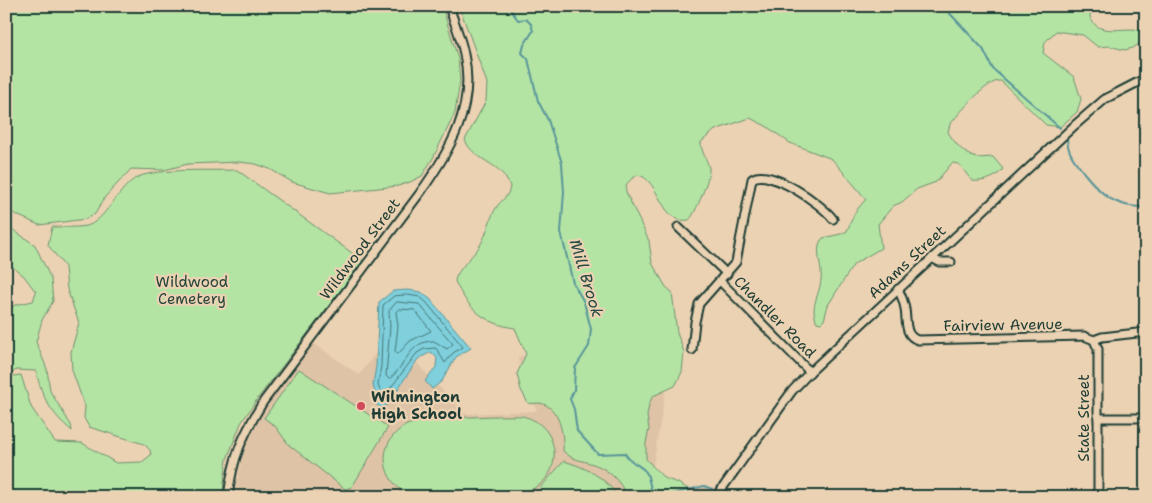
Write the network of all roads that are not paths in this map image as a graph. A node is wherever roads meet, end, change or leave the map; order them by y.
1 (449, 6) edge
2 (1146, 78) edge
3 (833, 219) dead end
4 (678, 227) dead end
5 (932, 258) junction
6 (951, 262) dead end
7 (727, 274) junction
8 (720, 281) junction
9 (898, 289) junction
10 (1146, 332) edge
11 (1094, 340) junction
12 (692, 350) dead end
13 (810, 372) junction
14 (1098, 418) junction
15 (1146, 418) edge
16 (228, 497) edge
17 (716, 497) edge
18 (1098, 497) edge

1 - 16 street, Wildwood Street
2 - 5 street, Adams Street
3 - 7 street
4 - 7 street
5 - 6 street
5 - 9 street, Adams Street
7 - 8 street
8 - 12 street
8 - 13 street, Chandler Road
9 - 11 street, Fairview Avenue
9 - 13 street, Adams Street
10 - 11 street, Fairview Avenue
11 - 14 street, State Street
13 - 17 street, Adams Street
14 - 15 street
14 - 18 street, State Street

